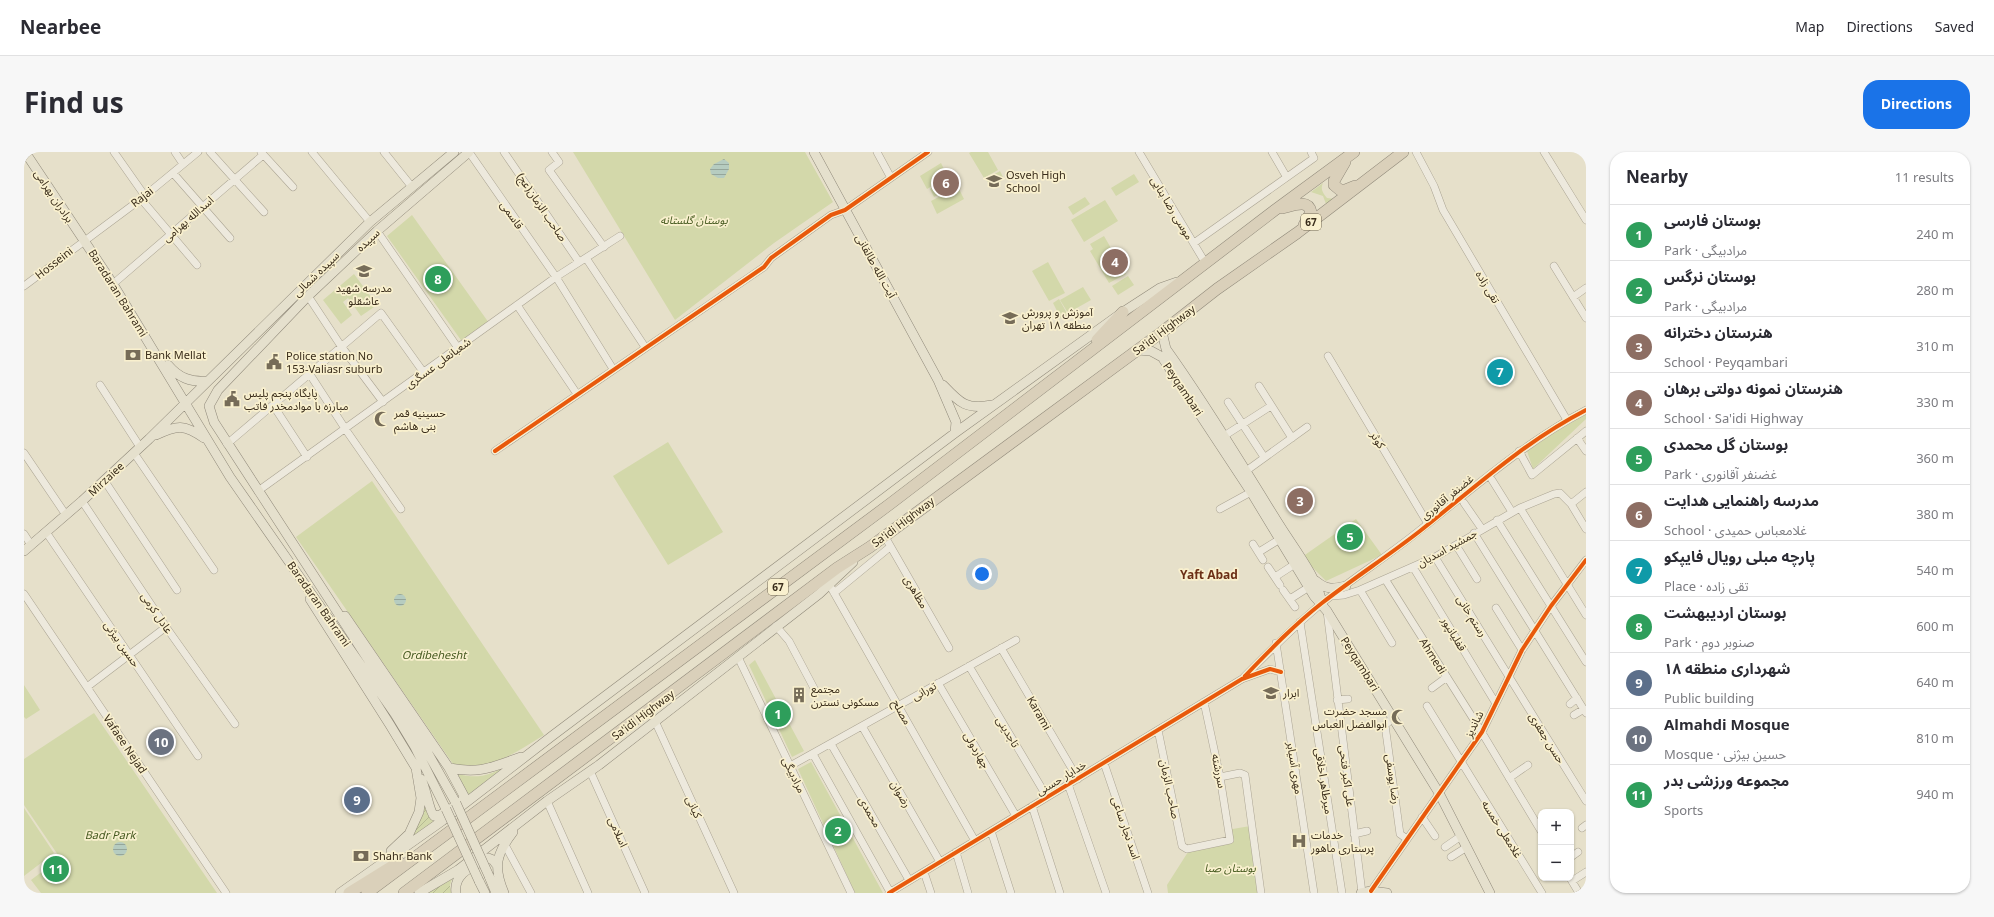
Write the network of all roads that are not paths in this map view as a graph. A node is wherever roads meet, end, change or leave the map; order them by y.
1 (25, 152) edge
2 (114, 152) edge
3 (175, 152) edge
4 (198, 152) edge
5 (210, 152) edge
6 (312, 152) edge
7 (384, 152) edge
8 (469, 152) edge
9 (504, 152) edge
10 (552, 152) edge
11 (814, 152) edge
12 (877, 152) edge
13 (928, 152) edge
14 (1138, 152) edge
15 (1272, 152) edge
16 (1403, 152) edge
17 (1416, 152) edge
18 (1544, 152) edge
19 (262, 153) edge
20 (449, 153) edge
21 (1353, 153) edge
22 (1313, 155) edge
23 (183, 164) junction
24 (172, 173) junction
25 (1286, 176) junction
26 (891, 178) junction
27 (235, 179) junction
28 (1366, 181) junction
29 (293, 187) dead end
30 (412, 187) junction
31 (143, 198) junction
32 (202, 207) junction
33 (846, 210) junction
34 (1275, 210) junction
35 (264, 212) dead end
36 (1586, 220) edge
37 (370, 222) junction
38 (378, 231) junction
39 (1297, 233) junction
40 (170, 234) junction
41 (620, 236) dead end
42 (230, 238) dead end
43 (84, 240) junction
44 (1194, 242) junction
45 (604, 247) junction
46 (338, 253) junction
47 (586, 258) junction
48 (345, 262) junction
49 (579, 262) junction
50 (1206, 264) junction
51 (197, 265) dead end
52 (1554, 266) dead end
53 (556, 278) junction
54 (1186, 279) junction
55 (25, 283) edge
56 (113, 284) junction
57 (1586, 288) edge
58 (308, 296) junction
59 (1573, 296) junction
60 (517, 306) junction
61 (282, 307) junction
62 (1123, 312) junction
63 (290, 315) junction
64 (1586, 318) edge
65 (1162, 332) junction
66 (151, 346) junction
67 (341, 346) junction
68 (645, 347) junction
69 (458, 348) junction
70 (1137, 350) junction
71 (1165, 354) junction
72 (1328, 356) dead end
73 (1076, 362) junction
74 (613, 369) junction
75 (309, 373) junction
76 (424, 373) junction
77 (938, 380) junction
78 (207, 381) junction
79 (100, 386) dead end
80 (1259, 386) dead end
81 (577, 394) junction
82 (383, 402) junction
83 (1228, 402) dead end
84 (185, 403) junction
85 (995, 404) junction
86 (273, 405) junction
87 (209, 406) joint
88 (1272, 406) junction
89 (1586, 410) edge
90 (1567, 420) junction
91 (1243, 424) junction
92 (1307, 427) dead end
93 (346, 430) junction
94 (1586, 431) edge
95 (955, 434) junction
96 (1224, 436) junction
97 (1292, 438) junction
98 (1577, 438) junction
99 (149, 439) junction
100 (226, 441) junction
101 (208, 443) junction
102 (137, 450) junction
103 (495, 451) dead end
104 (1519, 451) junction
105 (1586, 451) edge
106 (24, 453) edge
107 (307, 457) junction
108 (1264, 457) junction
109 (1243, 473) junction
110 (104, 480) junction
111 (1492, 480) dead end
112 (258, 492) junction
113 (1251, 492) junction
114 (1586, 492) edge
115 (82, 501) junction
116 (1464, 503) dead end
117 (1571, 504) junction
118 (1520, 508) junction
119 (401, 509) dead end
120 (1220, 509) dead end
121 (1512, 512) junction
122 (66, 515) junction
123 (1497, 520) junction
124 (1428, 524) junction
125 (1482, 529) junction
126 (1586, 530) edge
127 (46, 532) junction
128 (1474, 533) junction
129 (24, 534) edge
130 (884, 535) junction
131 (1280, 539) junction
132 (1253, 544) dead end
133 (1456, 545) junction
134 (870, 547) junction
135 (890, 547) junction
136 (28, 548) edge
137 (1259, 552) junction
138 (1435, 557) junction
139 (1263, 560) dead end
140 (1586, 560) edge
141 (1295, 564) junction
142 (1268, 567) dead end
143 (1413, 567) junction
144 (214, 570) dead end
145 (295, 572) junction
146 (1310, 575) junction
147 (1275, 577) junction
148 (1385, 579) junction
149 (1477, 579) dead end
150 (320, 583) junction
151 (829, 584) junction
152 (1567, 585) junction
153 (1346, 586) junction
154 (1308, 587) junction
155 (178, 590) dead end
156 (1360, 590) junction
157 (834, 593) junction
158 (24, 594) edge
159 (1332, 596) junction
160 (1290, 599) junction
161 (1551, 606) junction
162 (1324, 607) junction
163 (1295, 608) dead end
164 (1496, 608) dead end
165 (1586, 615) edge
166 (1300, 622) junction
167 (776, 626) junction
168 (166, 627) junction
169 (1534, 630) junction
170 (1016, 640) dead end
171 (1276, 643) junction
172 (1392, 643) dead end
173 (949, 648) dead end
174 (1001, 648) junction
175 (1522, 650) junction
176 (128, 655) junction
177 (738, 657) junction
178 (1586, 662) edge
179 (969, 666) junction
180 (1281, 672) junction
181 (1508, 676) junction
182 (1447, 678) junction
183 (1242, 679) junction
184 (938, 683) junction
185 (87, 687) junction
186 (1432, 688) dead end
187 (816, 692) dead end
188 (1577, 698) junction
189 (1348, 699) dead end
190 (1337, 700) junction
191 (1204, 702) junction
192 (1495, 702) junction
193 (1570, 704) dead end
194 (898, 706) junction
195 (1427, 706) dead end
196 (1585, 711) edge
197 (1574, 715) dead end
198 (1393, 718) junction
199 (655, 721) junction
200 (235, 724) dead end
201 (862, 726) junction
202 (1158, 730) junction
203 (1482, 732) junction
204 (831, 744) junction
205 (813, 754) junction
206 (528, 755) junction
207 (198, 756) dead end
208 (1104, 763) junction
209 (1461, 764) junction
210 (1528, 765) dead end
211 (790, 766) junction
212 (416, 768) junction
213 (449, 768) junction
214 (590, 771) junction
215 (1220, 777) junction
216 (1078, 778) junction
217 (1509, 778) junction
218 (1068, 784) junction
219 (1439, 792) junction
220 (1047, 797) junction
221 (547, 801) junction
222 (1586, 801) edge
223 (1032, 806) junction
224 (1016, 816) junction
225 (1422, 817) junction
226 (519, 824) junction
227 (1538, 826) edge
228 (991, 831) junction
229 (1367, 831) dead end
230 (1354, 834) junction
231 (1435, 836) dead end
232 (1461, 836) junction
233 (1407, 839) junction
234 (1230, 840) joint
235 (975, 841) junction
236 (504, 842) junction
237 (1445, 847) dead end
238 (1467, 847) junction
239 (426, 848) junction
240 (956, 852) junction
241 (1578, 852) dead end
242 (1574, 855) edge
243 (1451, 857) dead end
244 (940, 862) junction
245 (496, 864) junction
246 (924, 872) junction
247 (1586, 872) edge
248 (361, 878) junction
249 (1574, 878) edge
250 (909, 880) junction
251 (1572, 881) edge
252 (890, 892) edge
253 (1365, 892) edge
254 (226, 893) edge
255 (340, 893) edge
256 (349, 893) edge
257 (367, 893) edge
258 (404, 893) edge
259 (419, 893) edge
260 (456, 893) edge
261 (485, 893) edge
262 (496, 893) edge
263 (504, 893) edge
264 (530, 893) edge
265 (588, 893) edge
266 (645, 893) edge
267 (734, 893) edge
268 (851, 893) edge
269 (931, 893) edge
270 (968, 893) edge
271 (1011, 893) edge
272 (1060, 893) edge
273 (1106, 893) edge
274 (1148, 893) edge
275 (1261, 893) edge
276 (1314, 893) edge
277 (1342, 893) edge
278 (1383, 893) edge
279 (1490, 893) edge
280 (1542, 893) edge
281 (1579, 893) edge

1 - 43 main road, برادران بهرامی
2 - 31 street
3 - 23 street
4 - 23 street, Rajai
5 - 27 street
6 - 37 street
7 - 30 street
8 - 38 main road, سپیده
8 - 53 street, قاسمی
9 - 49 street, صاحب الزمان(عج)
10 - 45 street
11 - 33 main road, آیت الله طالقانی
12 - 26 street
13 - 26 street
14 - 44 street, موسی رضا بنایی
15 - 25 street
16 - 28 highway, Sa'idi Highway / 67
17 - 90 street, تقی زاده
18 - 36 street
19 - 27 street, اسدالله بهرامی
19 - 29 street
20 - 30 main road, سپیده شمالی
21 - 28 highway
21 - 34 highway, Sa'idi Highway / 67
22 - 25 street
23 - 24 street, Rajai
24 - 31 street, Rajai
24 - 32 street
25 - 44 street
26 - 33 street
27 - 32 street, اسدالله بهرامی
27 - 35 street
28 - 39 highway, Sa'idi Highway / 67
30 - 37 main road, سپیده شمالی
31 - 40 street
31 - 43 street, Rajai
32 - 40 street, اسدالله بهرامی
32 - 42 street
33 - 68 street
33 - 77 main road, آیت الله طالقانی
34 - 39 highway
34 - 50 highway, Sa'idi Highway / 67
37 - 46 main road, سپیده شمالی
38 - 48 main road, سپیده
38 - 69 street
39 - 65 highway, Sa'idi Highway / 67
40 - 51 street
40 - 56 street, اسدالله بهرامی
41 - 45 street, شعبانعلی عسگری
43 - 55 street, Hosseini
43 - 56 main road, Baradaran Bahrami
44 - 50 street, موسی رضا بنایی
45 - 47 street, شعبانعلی عسگری
46 - 48 main road
46 - 61 main road, سپیده شمالی
47 - 49 street, شعبانعلی عسگری
47 - 68 street
48 - 58 main road, سپیده
49 - 53 street, شعبانعلی عسگری
50 - 54 highway, Sa'idi Highway / 67
52 - 59 street
53 - 60 street, شعبانعلی عسگری
53 - 74 street, قاسمی
54 - 62 main road, Sa'idi Highway
54 - 73 highway, Sa'idi Highway / 67
56 - 66 main road, Baradaran Bahrami
57 - 59 street
58 - 63 main road, سپیده
58 - 67 street
59 - 64 street
60 - 69 street, شعبانعلی عسگری
60 - 81 street
61 - 63 main road
61 - 78 main road, سپیده شمالی
62 - 73 highway
62 - 85 main road, Sa'idi Highway
63 - 87 main road, سپیده
65 - 70 highway, Sa'idi Highway / 67
65 - 71 main road
66 - 78 main road
66 - 84 main road, Baradaran Bahrami
67 - 75 street
67 - 76 street
67 - 82 street
68 - 74 street
69 - 76 street, شعبانعلی عسگری
70 - 71 main road, Peyqambari
70 - 130 highway, Sa'idi Highway / 67
71 - 96 main road, Peyqambari
71 - 109 main road, Peyqambari
72 - 124 street, کوثر
73 - 239 highway, Sa'idi Highway / 67
74 - 81 street
75 - 86 street
75 - 93 street
76 - 82 street, شعبانعلی عسگری
77 - 85 main road, آیت الله طالقانی
77 - 95 main road, آیت الله طالقانی
78 - 84 main road, سپیده شمالی
79 - 102 street
80 - 88 street
81 - 103 street
82 - 93 street, شعبانعلی عسگری
83 - 91 street
84 - 99 main road, Mirzaiee
84 - 101 main road, Baradaran Bahrami
85 - 95 main road, Sa'idi Highway
86 - 100 street
86 - 107 street
87 - 100 main road, Baradaran Bahrami
88 - 91 street
88 - 97 street
89 - 90 street, غضنفر آقانوری
90 - 104 street, غضنفر آقانوری
91 - 96 street
91 - 108 street
92 - 97 street
93 - 107 street, شعبانعلی عسگری
93 - 119 street
94 - 98 street
95 - 206 main road, Sa'idi Highway
96 - 109 main road, Peyqambari
97 - 108 street
98 - 104 street
98 - 105 street
99 - 101 main road
99 - 102 main road, Mirzaiee
100 - 101 main road
100 - 112 main road, Baradaran Bahrami
101 - 145 main road, Baradaran Bahrami
102 - 110 main road, Mirzaiee
102 - 144 street
104 - 124 street, غضنفر آقانوری
106 - 122 street
107 - 112 street, شعبانعلی عسگری
108 - 109 street
109 - 113 main road, Peyqambari
109 - 146 main road, Peyqambari
110 - 115 main road, Mirzaiee
110 - 155 street
111 - 121 street
112 - 150 main road, Baradaran Bahrami
113 - 120 street
113 - 131 main road, Peyqambari
114 - 117 street
115 - 122 main road, Mirzaiee
115 - 168 street, عادل کرمی
116 - 125 street
117 - 118 street, جمشید اسدیان
117 - 126 street
118 - 121 street, جمشید اسدیان
118 - 152 street
121 - 123 street, جمشید اسدیان
122 - 127 main road, Mirzaiee
123 - 125 street, جمشید اسدیان
123 - 161 street
124 - 153 street, غضنفر آقانوری
125 - 128 street, جمشید اسدیان
127 - 136 main road, Mirzaiee
127 - 176 street, حسین بیژنی
128 - 133 street, جمشید اسدیان
128 - 169 street
129 - 136 street
130 - 134 highway, Sa'idi Highway / 67
130 - 135 street, مظاهری
131 - 137 street
131 - 141 main road, Peyqambari
132 - 137 street
133 - 138 street, جمشید اسدیان
133 - 149 street
134 - 151 main road
134 - 258 highway, Sa'idi Highway / 67
135 - 157 street
135 - 173 street, مظاهری
137 - 139 street
138 - 143 street, جمشید اسدیان
138 - 181 street, رستم خانی
140 - 152 street, شاندیز
141 - 147 street
141 - 154 main road, Peyqambari
142 - 147 street
143 - 148 street, جمشید اسدیان
143 - 192 street, قفلیانپور
145 - 212 main road
145 - 261 main road, Baradaran Bahrami, bridge
146 - 153 main road
146 - 162 main road, Peyqambari
147 - 160 street
148 - 156 street, جمشید اسدیان
148 - 182 street, Ahmedi
150 - 213 main road
150 - 262 main road, Baradaran Bahrami, bridge
151 - 157 street, مصلح
151 - 167 main road
152 - 161 street, شاندیز
152 - 165 street
153 - 159 street, غضنفر آقانوری
154 - 160 street
154 - 162 main road, Peyqambari
156 - 159 street, جمشید اسدیان
156 - 172 street
157 - 194 street, مصلح
158 - 185 street, Vafaee Nejad
159 - 162 street, غضنفر آقانوری
160 - 163 street
161 - 169 street, شاندیز
161 - 178 street
162 - 166 street, خدایار حسنی
162 - 190 street, علی اکبر فتحی
162 - 198 main road, Peyqambari
164 - 175 street
166 - 171 street, خدایار حسنی
166 - 277 street, میرطاهر اخلاقی
167 - 177 main road
167 - 187 street
168 - 176 street
168 - 200 street, عادل کرمی
169 - 175 street, شاندیز
169 - 188 street
170 - 174 street, تورانی
171 - 180 street, مهری آسیابر
171 - 183 street, خدایار حسنی
174 - 179 street, تورانی
174 - 216 street, Karami
175 - 181 street, شاندیز
176 - 185 street
176 - 207 street, حسین بیژنی
177 - 199 main road
177 - 211 street, مرادبیگی
179 - 184 street, تورانی
179 - 220 street, تاجدینی
180 - 183 street, خدایار حسنی
180 - 276 street, مهری آسیابر
181 - 192 street, شاندیز
181 - 222 street, حسن جعفری
182 - 186 street
182 - 203 street, Ahmedi
183 - 191 street, خدایار حسنی
184 - 194 street, تورانی
184 - 224 street, چهاردولی
185 - 254 street, Vafaee Nejad
188 - 193 street
188 - 196 street
189 - 190 street
190 - 230 street, علی اکبر فتحی
191 - 202 street, خدایار حسنی
191 - 215 street, سررشته
192 - 203 street, شاندیز
194 - 201 street, تورانی
194 - 235 street, مصلح
195 - 209 street, غلامعلی خمسه
196 - 197 street
198 - 219 main road, Peyqambari
198 - 233 street, رضا یوسفی
199 - 214 main road
199 - 267 street, کیانی
201 - 204 street, تورانی
201 - 244 street, رضوان
202 - 208 street, خدایار حسنی
202 - 234 street, صاحب الزمان
203 - 209 street, شاندیز
203 - 217 street, Ahmedi
204 - 205 street, تورانی
204 - 250 street, محمدی
205 - 211 street, تورانی
205 - 252 street
206 - 213 main road
206 - 248 main road, Sa'idi Highway
208 - 216 street, خدایار حسنی
208 - 274 street, اسد نجار ساعی
209 - 219 street, شاندیز
209 - 280 street, غلامعلی خمسه
210 - 217 street
211 - 268 street, مرادبیگی
212 - 213 main road
212 - 248 main road
214 - 221 main road
214 - 266 street, اسلامی
215 - 234 street, سررشته
215 - 275 street
216 - 218 street, خدایار حسنی
217 - 227 street, Ahmedi
218 - 220 street, خدایار حسنی
218 - 273 street
219 - 225 street, شاندیز
219 - 232 main road, Peyqambari
220 - 223 street, خدایار حسنی
221 - 226 main road
221 - 265 street
223 - 224 street, خدایار حسنی
223 - 272 street
224 - 228 street, خدایار حسنی
225 - 231 street
225 - 233 street, شاندیز
226 - 236 main road
226 - 259 main road
228 - 235 street, خدایار حسنی
228 - 271 street
229 - 230 street
230 - 253 street, علی اکبر فتحی
232 - 237 street
232 - 238 main road, Peyqambari
233 - 253 street, شاندیز
235 - 240 street, خدایار حسنی
236 - 245 main road
236 - 264 street
238 - 243 street
238 - 279 main road, Peyqambari
239 - 256 highway
239 - 257 highway, Sa'idi Highway / 67
240 - 244 street, خدایار حسنی
240 - 270 street
241 - 242 street
244 - 246 street, خدایار حسنی
245 - 260 main road
245 - 263 main road
246 - 250 street, خدایار حسنی
246 - 269 street
247 - 249 street
248 - 255 main road
250 - 252 street, خدایار حسنی
251 - 281 street
253 - 278 main road

